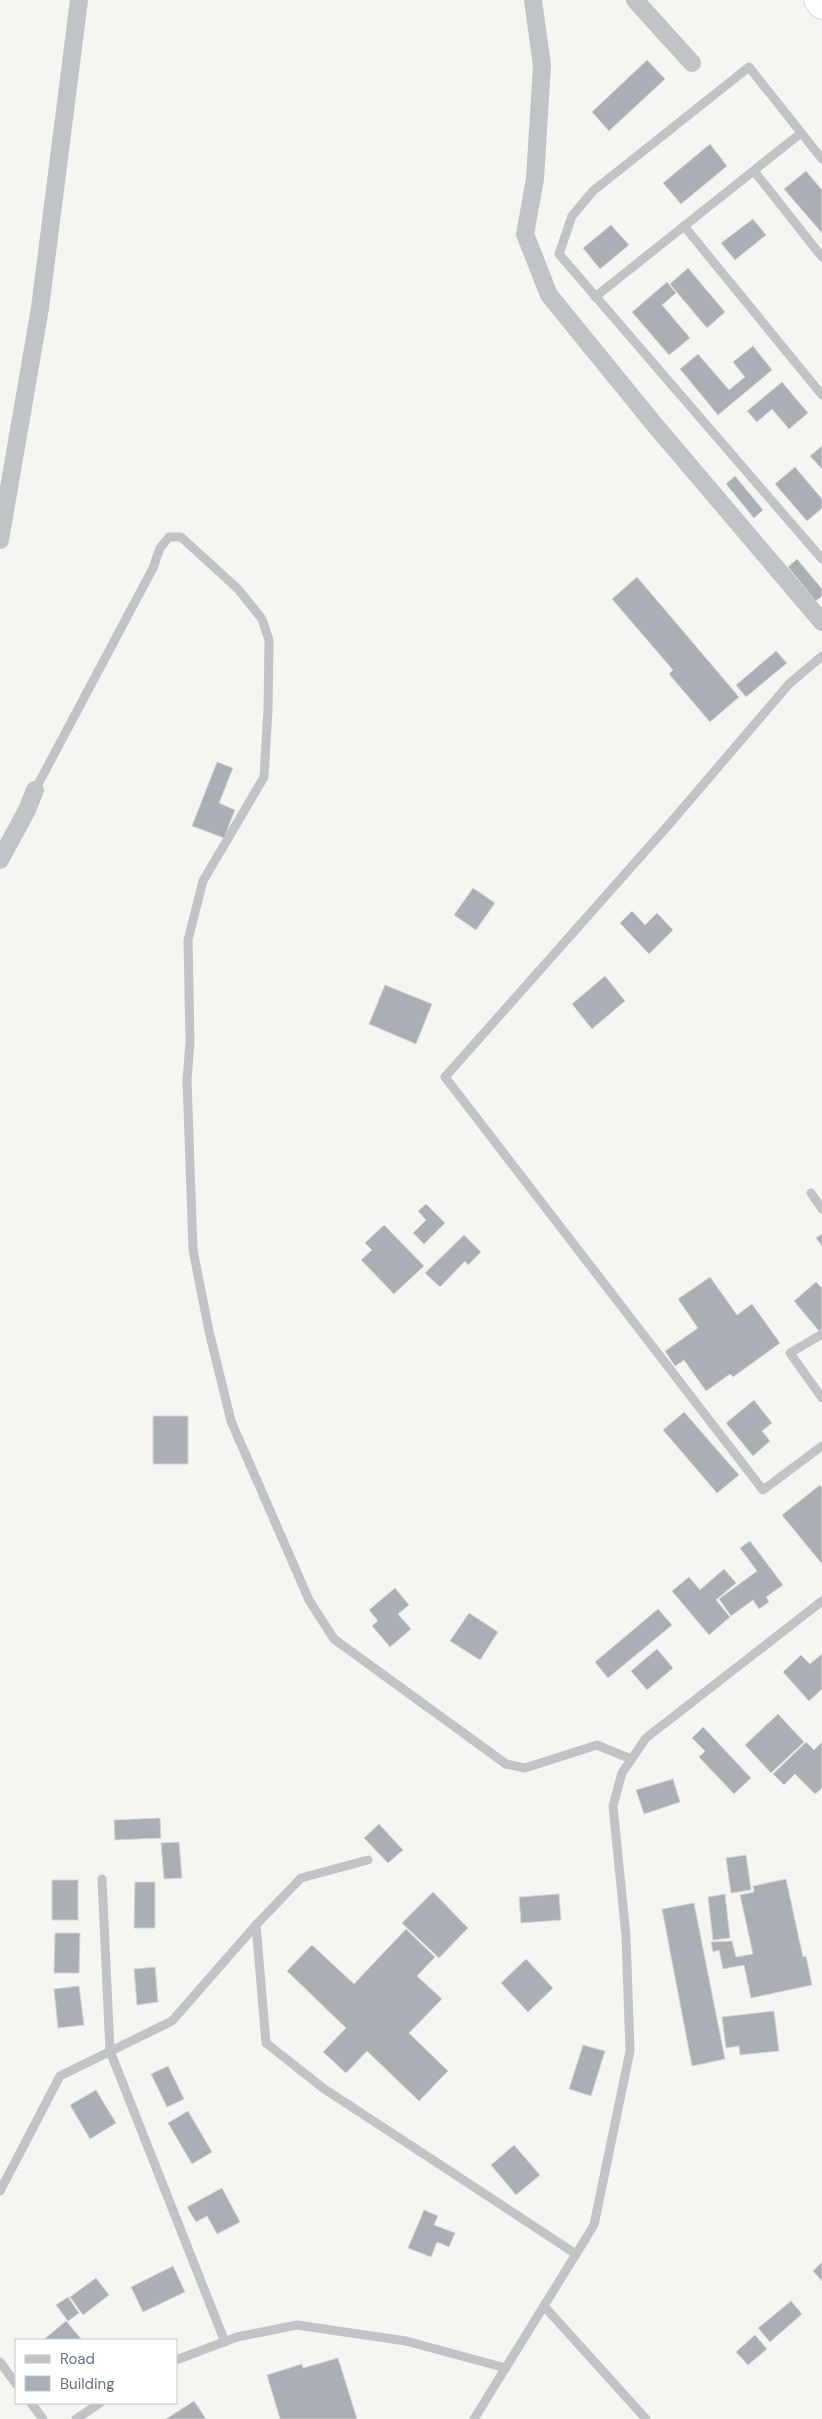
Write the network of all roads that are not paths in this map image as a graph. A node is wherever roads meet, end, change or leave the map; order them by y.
1 (79, 0) edge
2 (533, 0) edge
3 (635, 0) edge
4 (818, 0) edge
5 (822, 5) edge
6 (692, 63) dead end
7 (801, 133) junction
8 (822, 159) edge
9 (754, 171) junction
10 (684, 226) junction
11 (822, 257) edge
12 (595, 297) junction
13 (822, 395) edge
14 (0, 540) edge
15 (822, 558) edge
16 (822, 622) edge
17 (822, 656) edge
18 (36, 790) joint
19 (0, 860) edge
20 (811, 1193) dead end
21 (822, 1209) edge
22 (822, 1334) edge
23 (822, 1398) edge
24 (822, 1446) edge
25 (822, 1601) edge
26 (632, 1759) junction
27 (368, 1860) dead end
28 (102, 1879) dead end
29 (256, 1925) junction
30 (110, 2052) junction
31 (0, 2191) edge
32 (576, 2254) junction
33 (544, 2306) junction
34 (225, 2342) junction
35 (178, 2359) edge
36 (0, 2362) edge
37 (506, 2368) junction
38 (15, 2383) edge
39 (32, 2404) edge
40 (98, 2404) edge
41 (43, 2419) edge
42 (76, 2419) edge
43 (474, 2419) edge
44 (646, 2419) edge

1 - 14 street
2 - 16 street
3 - 6 street
4 - 5 highway
7 - 8 lane
7 - 9 lane
7 - 12 lane
9 - 10 lane
9 - 11 lane
10 - 12 lane
10 - 13 lane
12 - 15 lane
17 - 24 lane
18 - 19 street
18 - 26 lane
20 - 21 lane
22 - 23 lane
25 - 26 lane
26 - 32 lane
27 - 29 lane
28 - 30 lane
29 - 30 lane
29 - 32 lane
30 - 31 lane
30 - 34 lane
32 - 33 lane
33 - 37 lane
33 - 44 lane
34 - 35 lane
34 - 37 lane
36 - 38 lane
37 - 43 lane
39 - 41 lane
40 - 42 lane

